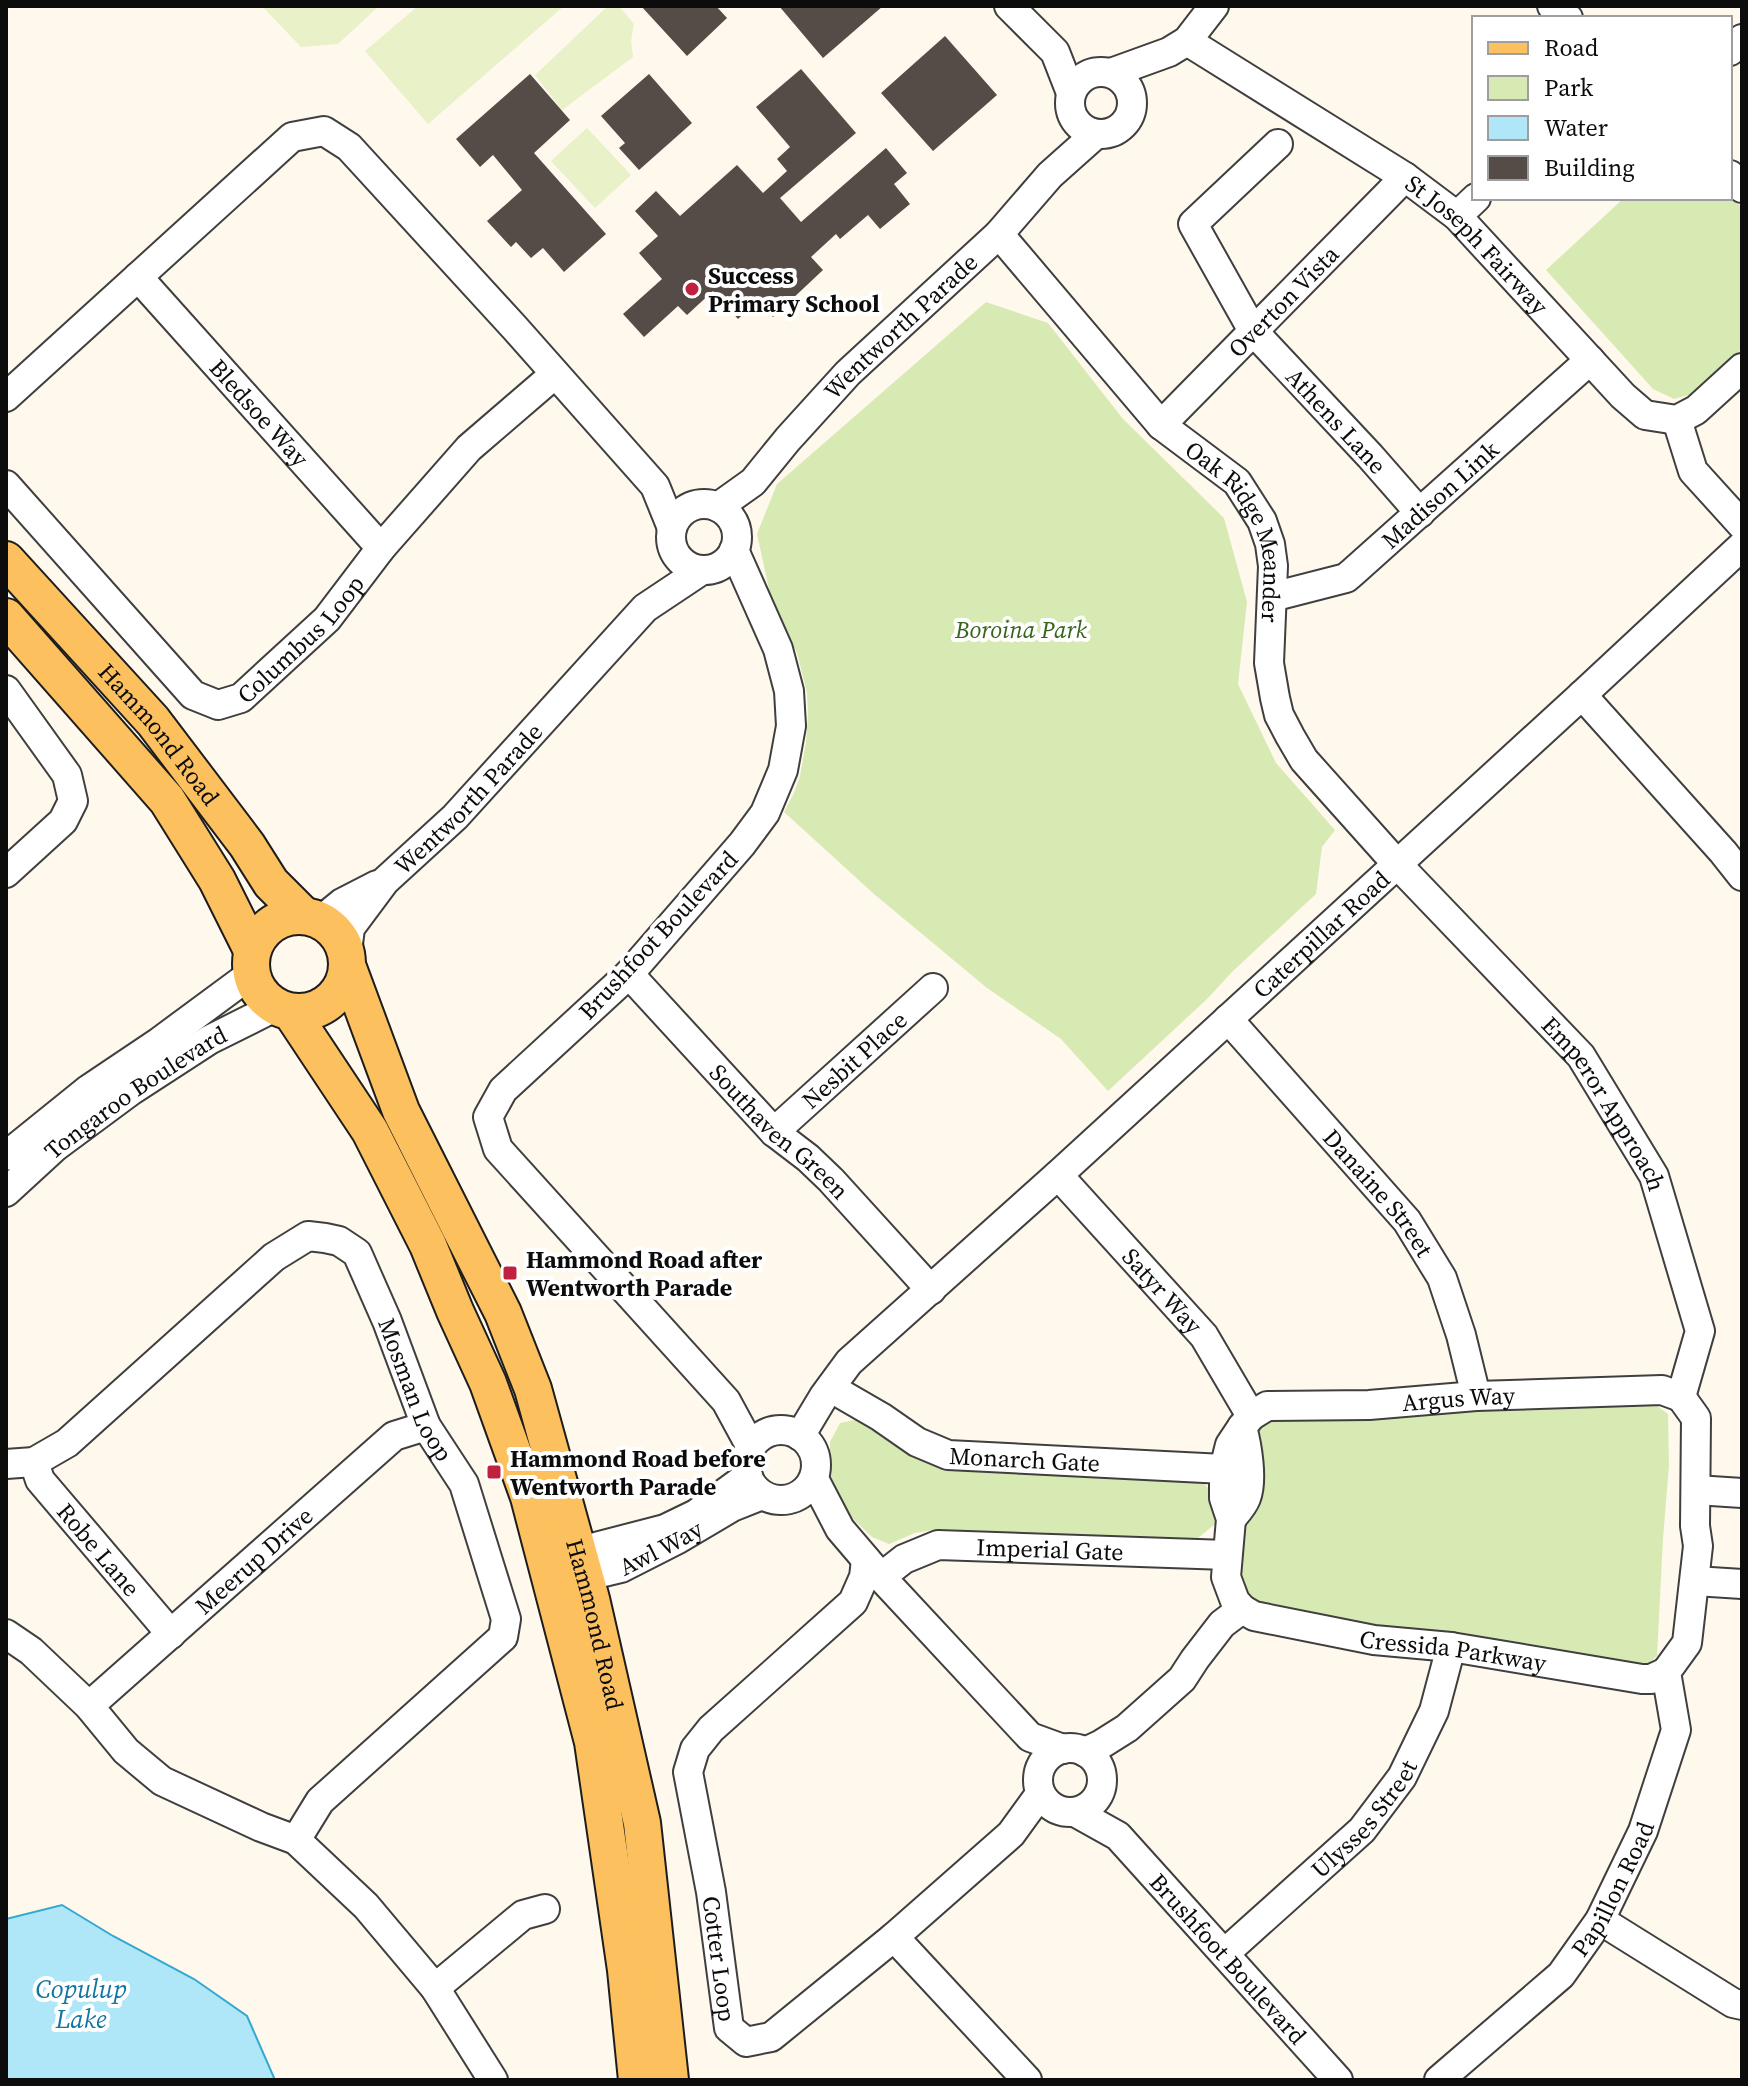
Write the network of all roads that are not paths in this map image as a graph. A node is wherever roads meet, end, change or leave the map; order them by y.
1 (1009, 6) edge
2 (1214, 6) edge
3 (1178, 46) junction
4 (1055, 52) junction
5 (1106, 72) junction
6 (1133, 103) junction
7 (1072, 104) junction
8 (1096, 134) junction
9 (1278, 144) dead end
10 (1050, 175) junction
11 (1405, 177) junction
12 (1466, 207) edge
13 (999, 234) junction
14 (138, 277) junction
15 (1253, 331) junction
16 (1590, 360) junction
17 (1742, 368) edge
18 (555, 374) junction
19 (6, 397) edge
20 (1677, 420) junction
21 (1161, 425) junction
22 (6, 485) edge
23 (655, 486) junction
24 (1420, 513) junction
25 (720, 522) junction
26 (1742, 525) edge
27 (673, 539) junction
28 (1742, 546) edge
29 (381, 548) junction
30 (6, 560) edge
31 (707, 570) junction
32 (1272, 597) junction
33 (757, 602) junction
34 (645, 608) junction
35 (6, 617) edge
36 (6, 690) edge
37 (1582, 695) junction
38 (1397, 864) junction
39 (6, 873) edge
40 (1742, 876) edge
41 (385, 881) junction
42 (312, 918) junction
43 (348, 960) junction
44 (252, 962) junction
45 (629, 974) junction
46 (933, 988) dead end
47 (283, 1010) junction
48 (1228, 1019) junction
49 (774, 1132) junction
50 (6, 1156) edge
51 (1058, 1175) junction
52 (6, 1192) edge
53 (931, 1290) junction
54 (898, 1320) junction
55 (843, 1395) junction
56 (1476, 1396) junction
57 (1681, 1397) junction
58 (1246, 1422) junction
59 (426, 1426) junction
60 (791, 1450) junction
61 (20, 1463) edge
62 (1224, 1469) junction
63 (765, 1490) junction
64 (1696, 1490) junction
65 (1742, 1493) edge
66 (1231, 1519) junction
67 (1695, 1526) junction
68 (840, 1529) junction
69 (1227, 1555) junction
70 (565, 1568) junction
71 (882, 1578) junction
72 (1695, 1581) junction
73 (1742, 1584) edge
74 (853, 1602) junction
75 (1242, 1609) junction
76 (6, 1634) edge
77 (171, 1634) junction
78 (1451, 1647) junction
79 (1672, 1665) junction
80 (89, 1706) junction
81 (1030, 1737) junction
82 (1087, 1766) junction
83 (1053, 1797) junction
84 (1118, 1836) junction
85 (296, 1840) junction
86 (545, 1909) dead end
87 (1600, 1920) junction
88 (894, 1937) junction
89 (1225, 1953) junction
90 (435, 1988) junction
91 (1742, 2005) edge
92 (1444, 2078) edge
93 (493, 2080) edge
94 (637, 2080) edge
95 (670, 2080) edge
96 (1027, 2080) edge
97 (1338, 2080) edge

1 - 4 street
2 - 3 street
3 - 5 street
3 - 6 street
3 - 11 street, St Joseph Fairway
4 - 5 street
4 - 7 street
5 - 6 street
5 - 7 street
6 - 8 street
7 - 8 street
7 - 10 street, Wentworth Parade
8 - 10 street, Wentworth Parade
9 - 15 street, Athens Lane
10 - 13 street, Wentworth Parade
11 - 12 street, St Joseph Fairway
11 - 15 street, Overton Vista
12 - 16 street, St Joseph Fairway
13 - 21 street, Oak Ridge Meander
13 - 25 street, Wentworth Parade
14 - 18 street
14 - 19 street
14 - 29 street, Bledsoe Way
15 - 21 street, Overton Vista
15 - 24 street, Athens Lane
16 - 20 street, St Joseph Fairway
16 - 24 street, Madison Link
17 - 20 street
18 - 23 street
18 - 29 street, Columbus Loop
20 - 26 street
21 - 32 street, Oak Ridge Meander
22 - 29 street, Columbus Loop
23 - 25 street
23 - 27 street
24 - 32 street, Madison Link
25 - 27 street
25 - 31 street
25 - 33 street, Brushfoot Boulevard
27 - 31 street
27 - 34 street, Wentworth Parade
28 - 37 street, Caterpillar Road
30 - 42 main road, Hammond Road
31 - 33 street, Brushfoot Boulevard
31 - 34 street, Wentworth Parade
32 - 38 street, Oak Ridge Meander
33 - 45 street, Brushfoot Boulevard
34 - 41 street, Wentworth Parade
35 - 44 main road, Hammond Road
36 - 39 street
37 - 38 street, Caterpillar Road
37 - 40 street
38 - 48 street, Caterpillar Road
38 - 57 street, Emperor Approach
41 - 42 street, Wentworth Parade
41 - 43 street, Wentworth Parade
42 - 43 main road, Hammond Road
42 - 44 main road
43 - 47 main road
43 - 70 main road, Hammond Road
44 - 47 main road, Hammond Road
44 - 50 street, Tongaroo Boulevard
45 - 49 street, Southaven Green
45 - 60 street, Brushfoot Boulevard
46 - 49 street, Nesbit Place
47 - 52 street, Tongaroo Boulevard
47 - 70 main road, Hammond Road
48 - 51 street, Caterpillar Road
48 - 56 street, Danaine Street
49 - 53 street, Southaven Green
51 - 53 street, Caterpillar Road
51 - 58 street, Satyr Way
53 - 54 street, Caterpillar Road
54 - 55 street, Caterpillar Road
54 - 60 street, Caterpillar Road
55 - 60 street, Caterpillar Road
55 - 62 street, Monarch Gate
56 - 57 street, Argus Way
56 - 58 street, Argus Way
57 - 64 street, Papillon Road
58 - 62 street
58 - 66 street
59 - 61 street, Mosman Loop
59 - 77 street, Meerup Drive
59 - 85 street, Mosman Loop
60 - 63 street, Awl Way
60 - 63 street
60 - 68 street, Brushfoot Boulevard
61 - 77 street, Robe Lane
62 - 66 street
63 - 68 street, Brushfoot Boulevard
63 - 70 street, Awl Way
64 - 65 street
64 - 67 street, Papillon Road
66 - 69 street
67 - 72 street, Papillon Road
67 - 79 street, Papillon Road
68 - 71 street, Brushfoot Boulevard
69 - 71 street, Imperial Gate
69 - 75 street
70 - 94 main road, Hammond Road
70 - 95 main road, Hammond Road
71 - 74 street, Cotter Loop
71 - 74 street
71 - 81 street, Brushfoot Boulevard
72 - 73 street
72 - 79 street, Papillon Road
74 - 88 street, Cotter Loop
75 - 78 street, Cressida Parkway
75 - 82 street
76 - 80 street
77 - 80 street, Meerup Drive
78 - 79 street, Cressida Parkway
78 - 89 street, Ulysses Street
79 - 87 street, Papillon Road
80 - 85 street
81 - 82 street, Brushfoot Boulevard
81 - 83 street
82 - 83 street
82 - 83 street
82 - 84 street, Brushfoot Boulevard
83 - 84 street, Brushfoot Boulevard
83 - 88 street, Cotter Loop
84 - 89 street, Brushfoot Boulevard
85 - 90 street
86 - 90 street
87 - 91 street
87 - 92 street, Papillon Road
88 - 96 street
89 - 97 street, Brushfoot Boulevard
90 - 93 street

